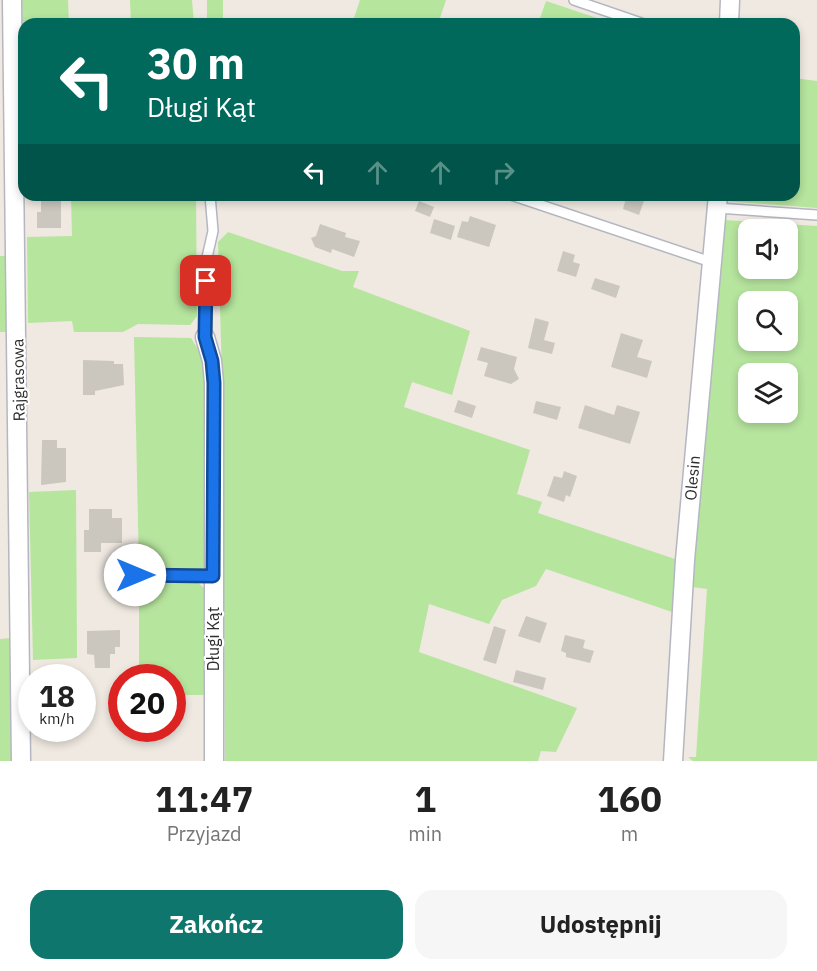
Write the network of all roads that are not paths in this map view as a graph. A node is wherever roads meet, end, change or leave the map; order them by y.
1 (12, 0) edge
2 (574, 0) edge
3 (730, 0) edge
4 (626, 18) edge
5 (729, 18) edge
6 (210, 201) edge
7 (529, 201) edge
8 (718, 202) edge
9 (817, 215) edge
10 (711, 262) junction
11 (205, 337) joint
12 (135, 575) dead end
13 (213, 576) junction
14 (21, 761) edge
15 (214, 761) edge
16 (673, 761) edge

1 - 14 street, Rajgrasowa
2 - 4 lane
3 - 5 street
6 - 11 lane, Długi Kąt
7 - 10 lane
8 - 9 lane
8 - 10 street, Olesin
10 - 16 street, Olesin
11 - 13 street, Długi Kąt
12 - 13 lane
13 - 15 street, Długi Kąt

